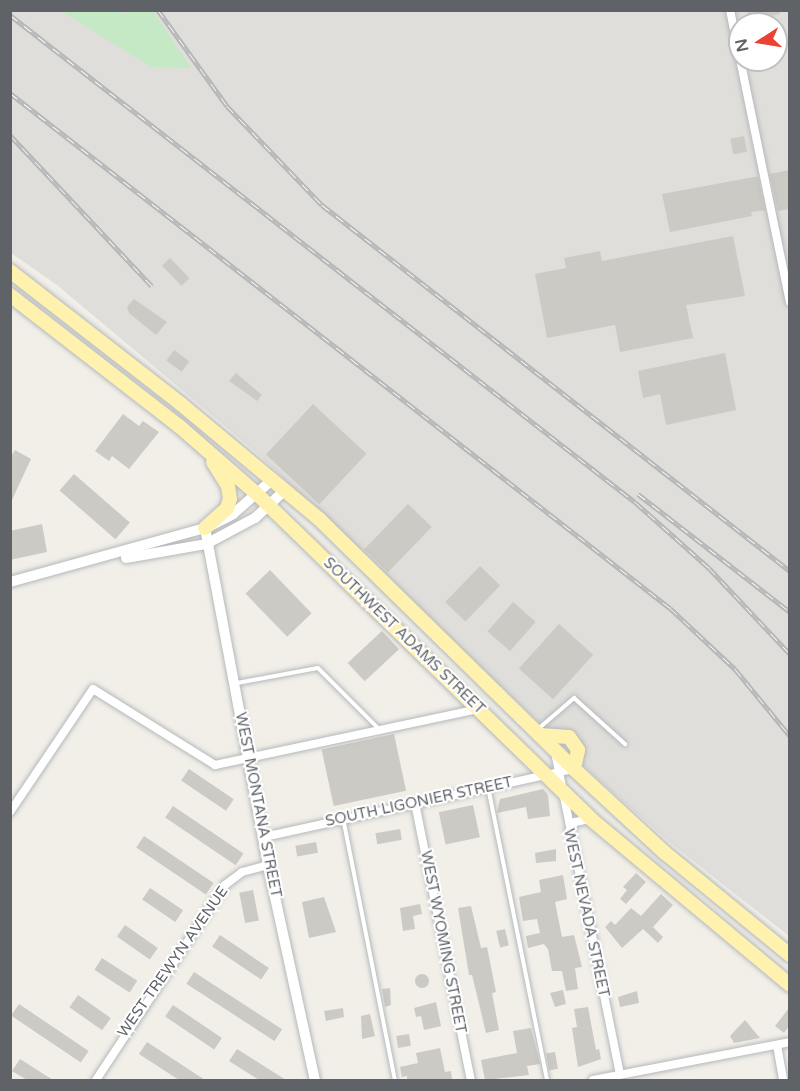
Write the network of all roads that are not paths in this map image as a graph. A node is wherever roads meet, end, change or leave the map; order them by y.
1 (730, 10) edge
2 (10, 271) edge
3 (10, 295) edge
4 (789, 302) edge
5 (179, 426) junction
6 (272, 480) junction
7 (285, 491) junction
8 (257, 494) junction
9 (269, 505) junction
10 (204, 528) junction
11 (206, 544) junction
12 (78, 565) junction
13 (10, 582) edge
14 (234, 684) junction
15 (479, 709) junction
16 (380, 730) junction
17 (538, 733) junction
18 (626, 744) dead end
19 (555, 750) junction
20 (249, 758) junction
21 (574, 769) junction
22 (552, 774) junction
23 (488, 787) junction
24 (561, 789) junction
25 (415, 802) junction
26 (10, 812) edge
27 (343, 818) junction
28 (591, 819) junction
29 (569, 831) junction
30 (264, 837) junction
31 (268, 865) junction
32 (789, 955) edge
33 (789, 985) edge
34 (789, 1042) edge
35 (777, 1045) junction
36 (624, 1077) edge
37 (96, 1080) edge
38 (315, 1080) edge
39 (395, 1080) edge
40 (471, 1080) edge
41 (547, 1080) edge
42 (593, 1080) edge
43 (783, 1080) edge

1 - 4 street
2 - 6 main road, SOUTHWEST ADAMS STREET
3 - 5 main road, SOUTHWEST ADAMS STREET
5 - 8 main road, SOUTHWEST ADAMS STREET
5 - 10 main road
6 - 7 main road, SOUTHWEST ADAMS STREET
6 - 8 street
7 - 9 street
7 - 17 main road, SOUTHWEST ADAMS STREET
8 - 9 main road, SOUTHWEST ADAMS STREET
8 - 10 street
9 - 11 street
9 - 15 main road, SOUTHWEST ADAMS STREET
10 - 11 street, WEST MONTANA STREET
10 - 12 street
11 - 12 street
11 - 14 street, WEST MONTANA STREET
12 - 13 street
14 - 16 lane
14 - 20 street, WEST MONTANA STREET
15 - 16 street
15 - 22 main road, SOUTHWEST ADAMS STREET
16 - 20 street
17 - 18 lane
17 - 19 main road, SOUTHWEST ADAMS STREET
17 - 21 main road
19 - 21 main road, SOUTHWEST ADAMS STREET
19 - 22 street
20 - 26 street
20 - 30 street, WEST MONTANA STREET
21 - 22 street, SOUTH LIGONIER STREET
21 - 32 main road, SOUTHWEST ADAMS STREET
22 - 23 street, SOUTH LIGONIER STREET
22 - 24 main road, SOUTHWEST ADAMS STREET
23 - 25 street, SOUTH LIGONIER STREET
23 - 41 lane
24 - 28 main road, SOUTHWEST ADAMS STREET
24 - 29 street, WEST NEVADA STREET
25 - 27 street, SOUTH LIGONIER STREET
25 - 40 street, WEST WYOMING STREET
27 - 30 street, SOUTH LIGONIER STREET
27 - 39 lane
28 - 29 street
28 - 33 main road, SOUTHWEST ADAMS STREET
29 - 36 street, WEST NEVADA STREET
30 - 31 street, WEST MONTANA STREET
31 - 37 street, WEST TREWYN AVENUE
31 - 38 street, WEST MONTANA STREET
34 - 35 street
35 - 36 street
35 - 43 street
36 - 42 street

